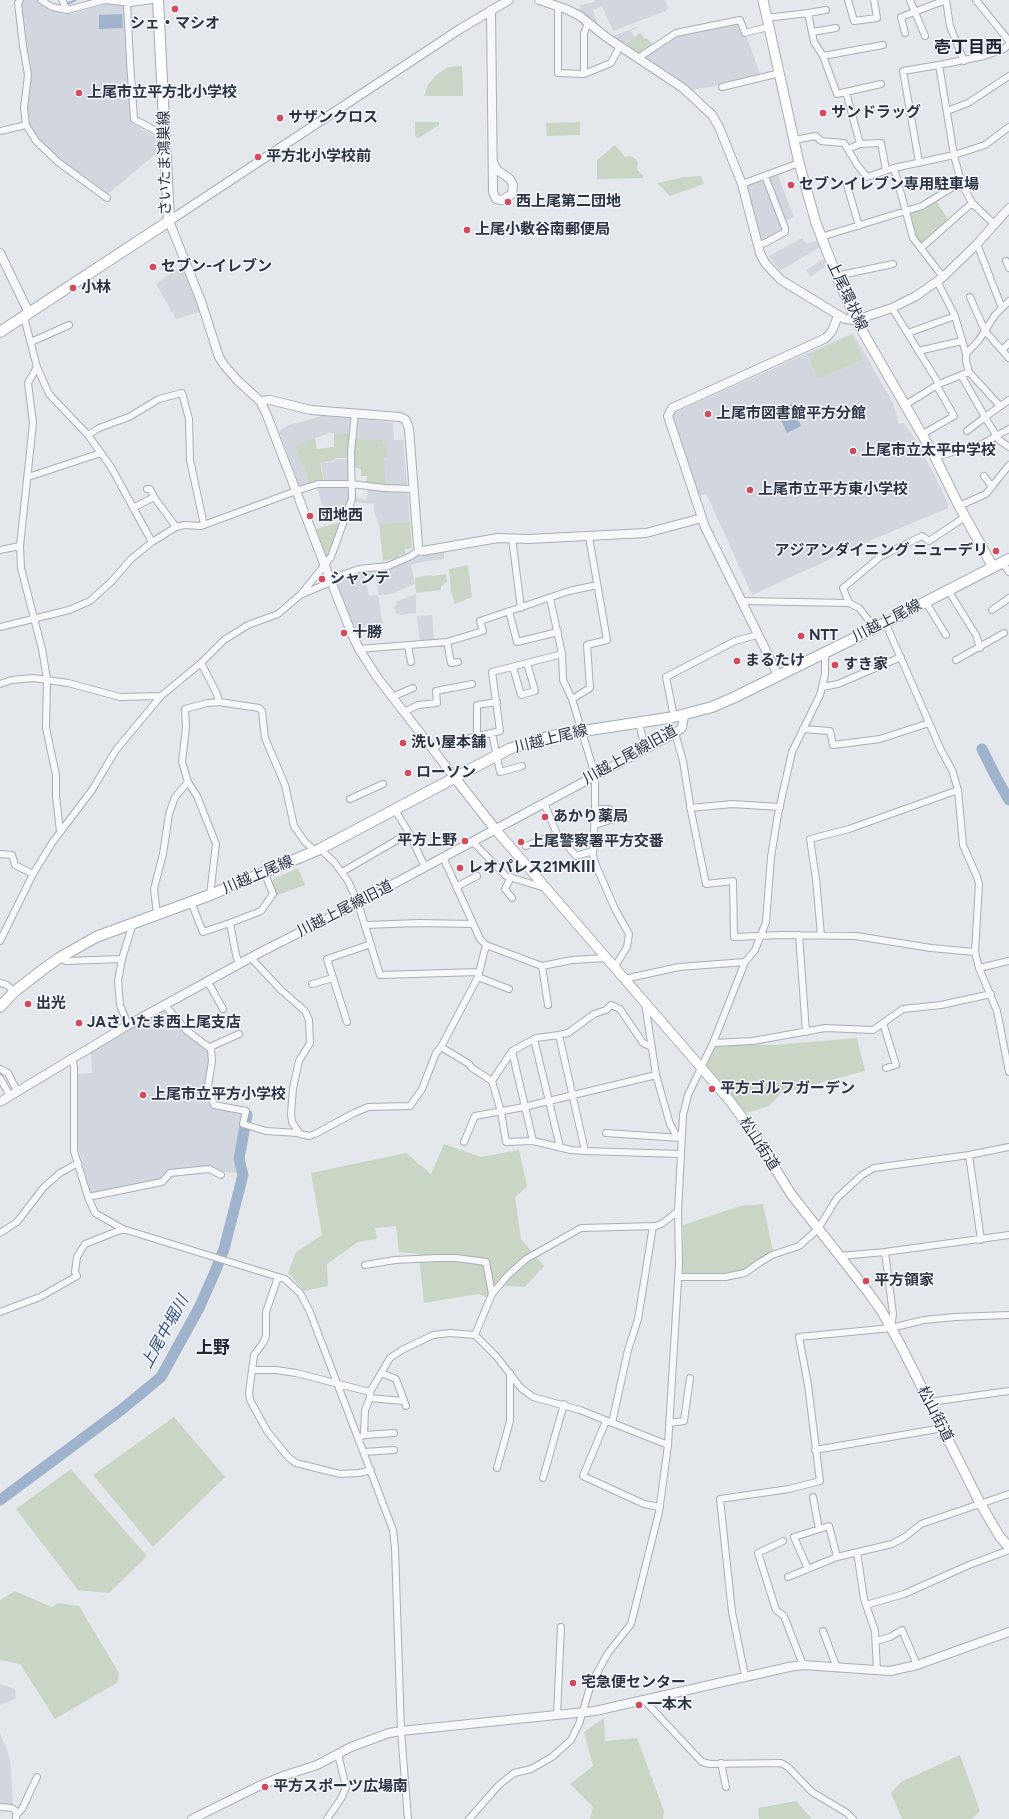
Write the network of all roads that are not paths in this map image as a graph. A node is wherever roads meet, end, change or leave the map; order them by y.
1 (20, 0) edge
2 (41, 0) edge
3 (62, 0) edge
4 (152, 0) edge
5 (158, 0) edge
6 (509, 0) edge
7 (539, 0) edge
8 (763, 0) edge
9 (848, 0) edge
10 (874, 0) edge
11 (910, 0) edge
12 (946, 0) edge
13 (976, 0) edge
14 (128, 3) junction
15 (558, 6) junction
16 (67, 10) junction
17 (492, 10) junction
18 (826, 10) dead end
19 (914, 12) junction
20 (808, 13) junction
21 (767, 22) junction
22 (588, 23) junction
23 (836, 28) dead end
24 (812, 32) junction
25 (905, 33) dead end
26 (925, 36) dead end
27 (1009, 41) edge
28 (1009, 44) edge
29 (620, 46) junction
30 (883, 46) dead end
31 (823, 56) junction
32 (638, 58) junction
33 (964, 61) junction
34 (939, 65) junction
35 (780, 73) junction
36 (584, 74) junction
37 (1009, 76) edge
38 (880, 84) dead end
39 (722, 87) dead end
40 (846, 92) junction
41 (946, 111) junction
42 (26, 125) junction
43 (1009, 127) edge
44 (0, 131) edge
45 (165, 136) junction
46 (794, 140) junction
47 (860, 144) junction
48 (848, 149) junction
49 (954, 155) junction
50 (919, 162) junction
51 (799, 163) junction
52 (494, 164) dead end
53 (894, 168) junction
54 (886, 170) junction
55 (765, 176) junction
56 (961, 182) junction
57 (742, 184) junction
58 (847, 185) dead end
59 (107, 198) dead end
60 (972, 203) junction
61 (1009, 208) edge
62 (905, 211) junction
63 (169, 221) junction
64 (994, 224) junction
65 (859, 226) junction
66 (821, 237) junction
67 (977, 244) junction
68 (758, 245) junction
69 (921, 248) junction
70 (0, 253) edge
71 (1006, 261) dead end
72 (893, 264) dead end
73 (1009, 268) edge
74 (836, 276) junction
75 (940, 279) junction
76 (970, 297) dead end
77 (1009, 301) edge
78 (892, 308) junction
79 (1002, 308) junction
80 (26, 315) junction
81 (838, 316) junction
82 (955, 316) junction
83 (856, 320) junction
84 (69, 325) dead end
85 (985, 331) junction
86 (0, 332) edge
87 (908, 333) junction
88 (962, 341) junction
89 (31, 342) junction
90 (1009, 343) edge
91 (1002, 350) junction
92 (918, 351) junction
93 (966, 354) junction
94 (1009, 358) edge
95 (38, 367) junction
96 (969, 372) junction
97 (960, 375) junction
98 (938, 385) junction
99 (1009, 400) edge
100 (260, 401) junction
101 (905, 405) junction
102 (1000, 406) junction
103 (355, 413) junction
104 (985, 417) junction
105 (967, 430) dead end
106 (1009, 430) edge
107 (88, 435) junction
108 (921, 435) junction
109 (997, 437) junction
110 (1009, 447) edge
111 (101, 453) junction
112 (935, 457) junction
113 (1009, 465) edge
114 (984, 476) dead end
115 (28, 477) junction
116 (352, 484) junction
117 (992, 487) junction
118 (147, 489) dead end
119 (414, 489) junction
120 (296, 491) junction
121 (154, 497) junction
122 (959, 506) junction
123 (133, 508) junction
124 (964, 517) junction
125 (702, 518) junction
126 (204, 525) junction
127 (176, 527) junction
128 (589, 536) junction
129 (512, 538) junction
130 (152, 542) junction
131 (20, 546) junction
132 (0, 550) edge
133 (420, 550) junction
134 (1001, 563) edge
135 (325, 566) junction
136 (1009, 572) edge
137 (331, 582) junction
138 (597, 585) junction
139 (948, 590) junction
140 (300, 595) junction
141 (550, 598) junction
142 (1009, 598) edge
143 (741, 601) junction
144 (925, 601) junction
145 (849, 603) junction
146 (521, 608) junction
147 (992, 610) dead end
148 (509, 612) junction
149 (34, 618) junction
150 (885, 622) junction
151 (0, 627) edge
152 (875, 628) junction
153 (558, 632) junction
154 (1004, 633) dead end
155 (757, 635) junction
156 (946, 635) dead end
157 (447, 642) junction
158 (408, 646) junction
159 (980, 648) junction
160 (360, 649) junction
161 (825, 652) junction
162 (562, 654) junction
163 (901, 657) junction
164 (956, 660) dead end
165 (411, 662) dead end
166 (458, 662) dead end
167 (201, 663) junction
168 (527, 663) junction
169 (513, 667) junction
170 (778, 675) junction
171 (46, 679) junction
172 (0, 684) edge
173 (472, 684) dead end
174 (822, 687) junction
175 (413, 688) dead end
176 (161, 696) junction
177 (392, 697) junction
178 (572, 699) junction
179 (220, 702) junction
180 (498, 702) junction
181 (404, 712) junction
182 (679, 716) junction
183 (639, 722) junction
184 (930, 723) junction
185 (803, 729) junction
186 (581, 730) junction
187 (492, 733) junction
188 (676, 733) junction
189 (477, 736) junction
190 (431, 747) junction
191 (645, 748) junction
192 (497, 755) junction
193 (522, 766) dead end
194 (595, 775) junction
195 (455, 778) junction
196 (188, 782) junction
197 (383, 784) dead end
198 (958, 790) junction
199 (350, 798) dead end
200 (544, 803) junction
201 (780, 807) junction
202 (690, 808) junction
203 (595, 809) junction
204 (609, 809) dead end
205 (396, 810) junction
206 (619, 817) dead end
207 (595, 825) junction
208 (495, 829) junction
209 (60, 832) junction
210 (409, 834) junction
211 (557, 834) junction
212 (473, 842) junction
213 (526, 846) dead end
214 (317, 850) junction
215 (594, 851) junction
216 (0, 854) edge
217 (443, 857) junction
218 (425, 867) junction
219 (342, 872) junction
220 (33, 874) junction
221 (265, 874) junction
222 (477, 876) dead end
223 (511, 877) junction
224 (456, 887) junction
225 (547, 889) junction
226 (210, 895) junction
227 (512, 898) dead end
228 (191, 902) junction
229 (358, 903) junction
230 (157, 914) junction
231 (133, 923) junction
232 (230, 923) junction
233 (472, 924) junction
234 (365, 925) junction
235 (799, 935) junction
236 (820, 935) junction
237 (760, 936) junction
238 (0, 941) edge
239 (370, 944) junction
240 (486, 945) junction
241 (975, 952) junction
242 (59, 958) junction
243 (250, 958) junction
244 (606, 958) junction
245 (122, 959) junction
246 (1009, 961) edge
247 (745, 962) junction
248 (239, 964) junction
249 (542, 966) junction
250 (614, 968) junction
251 (979, 968) junction
252 (478, 974) junction
253 (333, 978) junction
254 (624, 979) junction
255 (208, 982) junction
256 (0, 983) edge
257 (312, 984) dead end
258 (509, 989) dead end
259 (14, 992) junction
260 (990, 994) junction
261 (645, 1004) junction
262 (165, 1005) junction
263 (548, 1005) dead end
264 (0, 1007) edge
265 (223, 1009) dead end
266 (347, 1022) dead end
267 (883, 1023) junction
268 (128, 1025) junction
269 (806, 1032) junction
270 (239, 1034) dead end
271 (559, 1035) junction
272 (534, 1039) junction
273 (713, 1044) junction
274 (441, 1047) junction
275 (210, 1048) junction
276 (652, 1048) junction
277 (512, 1051) junction
278 (1007, 1052) edge
279 (72, 1058) junction
280 (701, 1068) junction
281 (886, 1068) dead end
282 (0, 1069) edge
283 (1009, 1072) edge
284 (656, 1075) junction
285 (0, 1078) edge
286 (492, 1081) junction
287 (17, 1091) junction
288 (572, 1094) junction
289 (10, 1096) junction
290 (548, 1100) junction
291 (0, 1102) edge
292 (524, 1107) junction
293 (501, 1112) junction
294 (298, 1132) junction
295 (606, 1133) dead end
296 (681, 1138) junction
297 (533, 1141) junction
298 (464, 1142) dead end
299 (560, 1147) junction
300 (1009, 1147) edge
301 (585, 1151) junction
302 (680, 1154) junction
303 (968, 1155) junction
304 (78, 1163) junction
305 (222, 1175) dead end
306 (88, 1197) junction
307 (678, 1211) junction
308 (653, 1226) junction
309 (123, 1229) junction
310 (818, 1229) junction
311 (0, 1234) edge
312 (1009, 1236) edge
313 (981, 1240) junction
314 (885, 1252) junction
315 (840, 1256) junction
316 (365, 1265) dead end
317 (679, 1277) junction
318 (278, 1278) junction
319 (492, 1294) junction
320 (0, 1312) edge
321 (1009, 1315) edge
322 (891, 1328) junction
323 (475, 1335) junction
324 (253, 1370) junction
325 (381, 1373) junction
326 (510, 1373) junction
327 (690, 1378) dead end
328 (337, 1383) junction
329 (1009, 1391) edge
330 (370, 1395) junction
331 (930, 1402) junction
332 (564, 1404) junction
333 (609, 1422) junction
334 (669, 1423) junction
335 (943, 1428) junction
336 (394, 1433) dead end
337 (361, 1437) junction
338 (668, 1445) junction
339 (394, 1450) dead end
340 (815, 1450) junction
341 (364, 1452) junction
342 (497, 1468) dead end
343 (371, 1470) junction
344 (543, 1478) dead end
345 (1009, 1494) edge
346 (813, 1497) dead end
347 (980, 1503) junction
348 (660, 1507) junction
349 (819, 1529) junction
350 (783, 1541) dead end
351 (1009, 1548) edge
352 (857, 1552) junction
353 (837, 1557) junction
354 (808, 1569) junction
355 (788, 1577) dead end
356 (866, 1605) junction
357 (561, 1627) dead end
358 (823, 1631) dead end
359 (1009, 1632) edge
360 (876, 1641) junction
361 (803, 1665) junction
362 (917, 1665) junction
363 (838, 1668) junction
364 (877, 1671) junction
365 (745, 1676) junction
366 (644, 1700) junction
367 (582, 1714) junction
368 (558, 1716) junction
369 (401, 1731) junction
370 (338, 1754) junction
371 (721, 1763) junction
372 (37, 1777) dead end
373 (726, 1787) dead end
374 (0, 1807) edge
375 (17, 1816) edge
376 (192, 1819) edge
377 (327, 1819) edge
378 (408, 1819) edge
379 (469, 1819) edge
380 (853, 1819) edge

1 - 42 street
2 - 16 street
3 - 16 street
4 - 14 street
5 - 45 main road, さいたま鴻巣線
6 - 17 street
7 - 15 street
8 - 21 main road, 上尾環状線
9 - 10 street
11 - 19 street
12 - 19 street
12 - 33 street
13 - 27 street
14 - 16 street
14 - 45 street
15 - 22 street
15 - 36 street
17 - 52 street
17 - 63 street
18 - 20 street
19 - 25 street
19 - 26 street
20 - 21 street
20 - 24 street
21 - 32 street
21 - 35 main road, 上尾環状線
22 - 29 street
22 - 36 street
23 - 24 street
24 - 31 street
28 - 33 street
29 - 32 street
29 - 36 street
30 - 31 street
31 - 40 street
32 - 57 street
33 - 34 street
34 - 41 street
34 - 50 street
35 - 39 street
35 - 46 main road, 上尾環状線
37 - 41 street
38 - 40 street
40 - 47 street
41 - 49 street
42 - 44 street
42 - 59 street
43 - 49 street
45 - 63 main road, さいたま鴻巣線
46 - 48 street
46 - 51 main road, 上尾環状線
47 - 48 street
47 - 54 street
48 - 54 street
49 - 50 street
49 - 56 street
50 - 53 street
51 - 55 street
51 - 66 main road, 上尾環状線
53 - 54 street
53 - 62 street
55 - 57 street
55 - 68 street
56 - 60 street
56 - 62 street
57 - 68 street
58 - 65 street
60 - 64 street
60 - 69 street
61 - 64 street
62 - 65 street
62 - 69 street
63 - 80 main road, さいたま鴻巣線
63 - 100 street
64 - 67 street
65 - 66 street
66 - 74 main road, 上尾環状線
67 - 75 street
67 - 79 street
68 - 81 street
69 - 75 street
70 - 80 street
71 - 73 street
72 - 74 street
74 - 83 main road, 上尾環状線
75 - 78 street
75 - 82 street
76 - 85 street
77 - 79 street
78 - 83 street
78 - 87 street
79 - 85 street
80 - 86 main road, さいたま鴻巣線
80 - 89 street
81 - 83 street
81 - 125 street
82 - 87 street
82 - 88 street
83 - 101 main road, 上尾環状線
84 - 89 street
85 - 91 street
85 - 93 street
87 - 92 street
88 - 92 street
88 - 93 street
89 - 95 street
90 - 91 street
91 - 94 street
92 - 98 street
93 - 96 street
95 - 107 street
95 - 115 street
96 - 97 street
96 - 102 street
97 - 98 street
97 - 104 street
98 - 101 street
98 - 108 street
99 - 102 street
100 - 103 street
100 - 120 street
101 - 108 main road, 上尾環状線
102 - 104 street
103 - 116 street
103 - 119 street
104 - 105 street
104 - 109 street
106 - 109 street
107 - 111 street
107 - 126 street
108 - 112 main road, 上尾環状線
109 - 110 street
109 - 112 street
111 - 115 street
111 - 123 street
112 - 122 main road, 上尾環状線
113 - 117 street
114 - 117 street
115 - 131 street
116 - 119 street
116 - 120 street
116 - 135 street
117 - 122 street
118 - 121 street
119 - 133 street
120 - 126 street
120 - 135 street
121 - 123 street
121 - 127 street
122 - 124 main road, 上尾環状線
123 - 130 street
124 - 134 main road, 上尾環状線
124 - 145 street
125 - 128 street
125 - 143 street
126 - 127 street
127 - 130 street
128 - 129 street
128 - 138 street
129 - 133 street
129 - 146 street
130 - 149 street
131 - 132 street
131 - 149 street
133 - 137 street
134 - 136 street
134 - 139 main road, 川越上尾線
135 - 137 street
135 - 140 street
137 - 140 street
137 - 160 street
138 - 141 street
138 - 178 street
139 - 144 main road, 川越上尾線
139 - 159 street
140 - 167 street
141 - 146 street
141 - 153 street
142 - 147 street
143 - 145 street
143 - 155 street
144 - 150 main road, 川越上尾線
144 - 156 street
145 - 152 street
146 - 148 street
148 - 153 street
148 - 157 street
149 - 151 street
149 - 171 street
150 - 152 main road, 川越上尾線
150 - 163 street
152 - 161 main road, 川越上尾線
153 - 162 street
154 - 159 street
155 - 170 street
155 - 182 street
157 - 158 street
157 - 166 street
158 - 160 street
158 - 165 street
159 - 164 street
160 - 177 street
161 - 170 main road, 川越上尾線
161 - 174 street
162 - 168 street
162 - 178 street
163 - 174 street
163 - 184 street
167 - 176 street
167 - 179 street
168 - 169 street
168 - 169 street
169 - 180 street
170 - 182 main road, 川越上尾線
171 - 172 street
171 - 176 street
171 - 209 street
173 - 181 street
174 - 185 street
175 - 177 street
176 - 209 street
177 - 181 street
178 - 186 street
179 - 196 street
179 - 214 street
180 - 187 street
180 - 189 street
181 - 190 street
182 - 183 main road, 川越上尾線
182 - 188 street, 川越上尾線旧道
183 - 186 main road, 川越上尾線
183 - 191 street
184 - 185 street
184 - 198 street
185 - 201 street
186 - 192 main road, 川越上尾線
186 - 194 street
187 - 189 street
187 - 192 street
188 - 191 street, 川越上尾線旧道
188 - 202 street
189 - 190 street
190 - 195 street
191 - 194 street, 川越上尾線旧道
192 - 193 street
192 - 195 main road, 川越上尾線
194 - 200 street, 川越上尾線旧道
194 - 203 street
195 - 205 main road, 川越上尾線
195 - 208 main road, 松山街道
196 - 226 street
196 - 230 street
197 - 199 street
198 - 236 street
198 - 241 street
200 - 208 street, 川越上尾線旧道
200 - 211 street
201 - 202 street
201 - 237 street
202 - 237 street
203 - 204 street
203 - 207 street
205 - 210 street
205 - 214 main road, 川越上尾線
206 - 207 street
207 - 215 street
208 - 212 street, 川越上尾線旧道
208 - 225 main road, 松山街道
209 - 220 street
210 - 218 street
210 - 219 street
211 - 213 street
211 - 215 street
212 - 217 street, 川越上尾線旧道
212 - 223 street
214 - 219 street
214 - 221 main road, 川越上尾線
215 - 250 street
216 - 220 street
217 - 218 street, 川越上尾線旧道
217 - 224 street
218 - 229 street, 川越上尾線旧道
219 - 229 street
220 - 238 street
221 - 226 main road, 川越上尾線
221 - 232 street
222 - 224 street
223 - 225 street
223 - 227 street
224 - 233 street
225 - 244 main road, 松山街道
226 - 228 main road, 川越上尾線
228 - 230 main road, 川越上尾線
228 - 232 street
229 - 234 street
229 - 243 street, 川越上尾線旧道
230 - 231 main road, 川越上尾線
231 - 242 main road, 川越上尾線
231 - 245 street
232 - 248 street
233 - 234 street
233 - 240 street
234 - 239 street
235 - 236 street
235 - 237 street
235 - 269 street
236 - 241 street
237 - 247 street
239 - 252 street
239 - 253 street
240 - 249 street
240 - 252 street
241 - 251 street
242 - 245 street
242 - 259 main road, 川越上尾線
243 - 248 street, 川越上尾線旧道
243 - 294 street
244 - 249 street
244 - 250 main road, 松山街道
245 - 268 street
246 - 251 street
247 - 254 street
247 - 273 street
248 - 255 street, 川越上尾線旧道
249 - 263 street
250 - 254 main road, 松山街道
251 - 260 street
252 - 258 street
252 - 274 street
253 - 257 street
253 - 266 street
254 - 261 main road, 松山街道
255 - 262 street, 川越上尾線旧道
255 - 265 street
256 - 259 street
259 - 264 main road, 川越上尾線
260 - 267 street
260 - 278 street
261 - 276 street
261 - 280 main road, 松山街道
262 - 268 street, 川越上尾線旧道
262 - 275 street
267 - 269 street
267 - 281 street
268 - 279 street, 川越上尾線旧道
269 - 273 street
270 - 275 street
271 - 272 street
271 - 276 street
271 - 288 street
272 - 277 street
272 - 290 street
273 - 280 street
274 - 286 street
274 - 294 street
275 - 294 street
276 - 284 street
277 - 286 street
277 - 292 street
278 - 283 street
279 - 287 street, 川越上尾線旧道
279 - 304 street
280 - 296 street
280 - 310 main road, 松山街道
282 - 287 street
284 - 288 street
284 - 296 street
285 - 289 street
286 - 293 street
287 - 289 street, 川越上尾線旧道
288 - 290 street
288 - 301 street
289 - 291 street, 川越上尾線旧道
290 - 292 street
290 - 299 street
292 - 293 street
292 - 297 street
293 - 297 street
293 - 298 street
295 - 296 street
296 - 302 street
297 - 299 street
299 - 301 street
300 - 303 street
301 - 302 street
302 - 307 street
303 - 310 street
303 - 313 street
304 - 306 street
304 - 311 street
305 - 306 street
306 - 309 street
307 - 308 street
307 - 317 street
308 - 319 street
308 - 333 street
309 - 318 street
309 - 320 street
310 - 315 main road, 松山街道
310 - 317 street
312 - 313 street
313 - 314 street
314 - 315 street
314 - 322 street
315 - 322 main road, 松山街道
316 - 319 street
317 - 334 street
318 - 324 street
318 - 328 street
319 - 323 street
321 - 322 street
322 - 331 main road, 松山街道
322 - 340 street
323 - 325 street
323 - 326 street
324 - 328 street
324 - 343 street
325 - 330 street
325 - 330 street
326 - 332 street
326 - 342 street
327 - 334 street
328 - 330 street
328 - 337 street
329 - 331 street
330 - 337 street
331 - 335 main road, 松山街道
332 - 333 street
332 - 344 street
333 - 338 street
333 - 348 street
334 - 338 street
335 - 340 street
335 - 347 main road, 松山街道
336 - 337 street
337 - 341 street
338 - 348 street
339 - 341 street
340 - 365 street
341 - 343 street
343 - 369 street
345 - 347 street
346 - 349 street
347 - 351 main road, 松山街道
347 - 352 street
348 - 367 street
349 - 353 street
349 - 354 street
350 - 361 street
351 - 356 street
352 - 353 street
352 - 356 street
353 - 354 street
354 - 355 street
356 - 360 street
357 - 368 street
358 - 363 street
359 - 362 street
360 - 362 street
360 - 364 street
361 - 363 street
361 - 365 street
362 - 364 street
363 - 364 street
365 - 366 street
366 - 367 street
366 - 371 street
367 - 368 street
367 - 379 street
368 - 369 street
369 - 370 street
369 - 378 street
370 - 376 street
370 - 377 street
371 - 373 street
371 - 380 street
372 - 375 street
374 - 375 street

